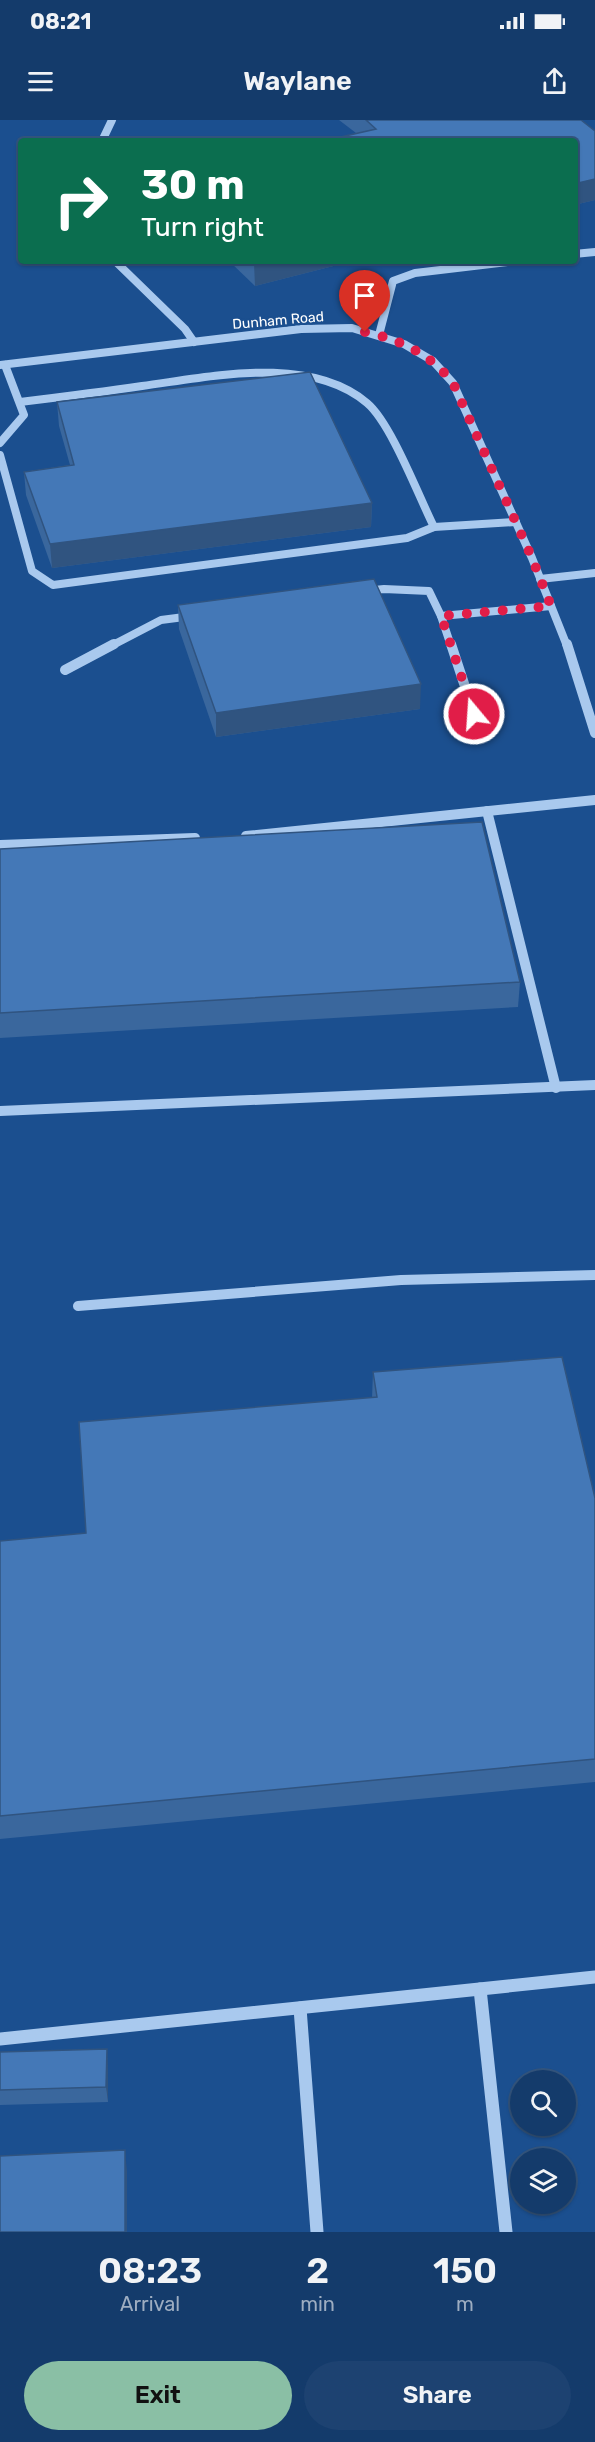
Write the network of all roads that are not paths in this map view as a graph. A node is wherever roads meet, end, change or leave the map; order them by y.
1 (112, 120) edge
2 (103, 138) edge
3 (595, 252) edge
4 (578, 254) edge
5 (118, 264) edge
6 (492, 264) edge
7 (379, 335) junction
8 (194, 342) junction
9 (2, 365) edge
10 (20, 402) junction
11 (0, 443) edge
12 (0, 455) edge
13 (516, 522) junction
14 (434, 527) junction
15 (595, 573) edge
16 (540, 579) junction
17 (360, 592) edge
18 (551, 606) junction
19 (208, 614) edge
20 (441, 616) junction
21 (65, 670) dead end
22 (474, 714) dead end
23 (595, 733) edge
24 (595, 800) edge
25 (487, 811) junction
26 (237, 836) edge
27 (202, 838) edge
28 (0, 845) edge
29 (595, 1085) edge
30 (556, 1088) junction
31 (0, 1112) edge
32 (595, 1275) edge
33 (78, 1306) dead end
34 (595, 1977) edge
35 (480, 1989) junction
36 (300, 2008) junction
37 (0, 2039) edge
38 (316, 2232) edge
39 (506, 2232) edge

1 - 2 street
3 - 4 street
5 - 8 street
6 - 7 street
7 - 8 street, Dunham Road
7 - 13 street, Dunham Road
8 - 9 street, Dunham Road
9 - 10 street
10 - 11 street
10 - 14 street
12 - 14 street
13 - 14 street
13 - 16 street, Dunham Road
15 - 16 street
16 - 18 street, Dunham Road
17 - 20 street
18 - 20 street
18 - 23 street, Dunham Road
19 - 21 street
20 - 22 street
24 - 25 street
25 - 26 street
25 - 30 street
27 - 28 street
29 - 30 street
30 - 31 street
32 - 33 street
34 - 35 street
35 - 36 street
35 - 39 street
36 - 37 street
36 - 38 street

